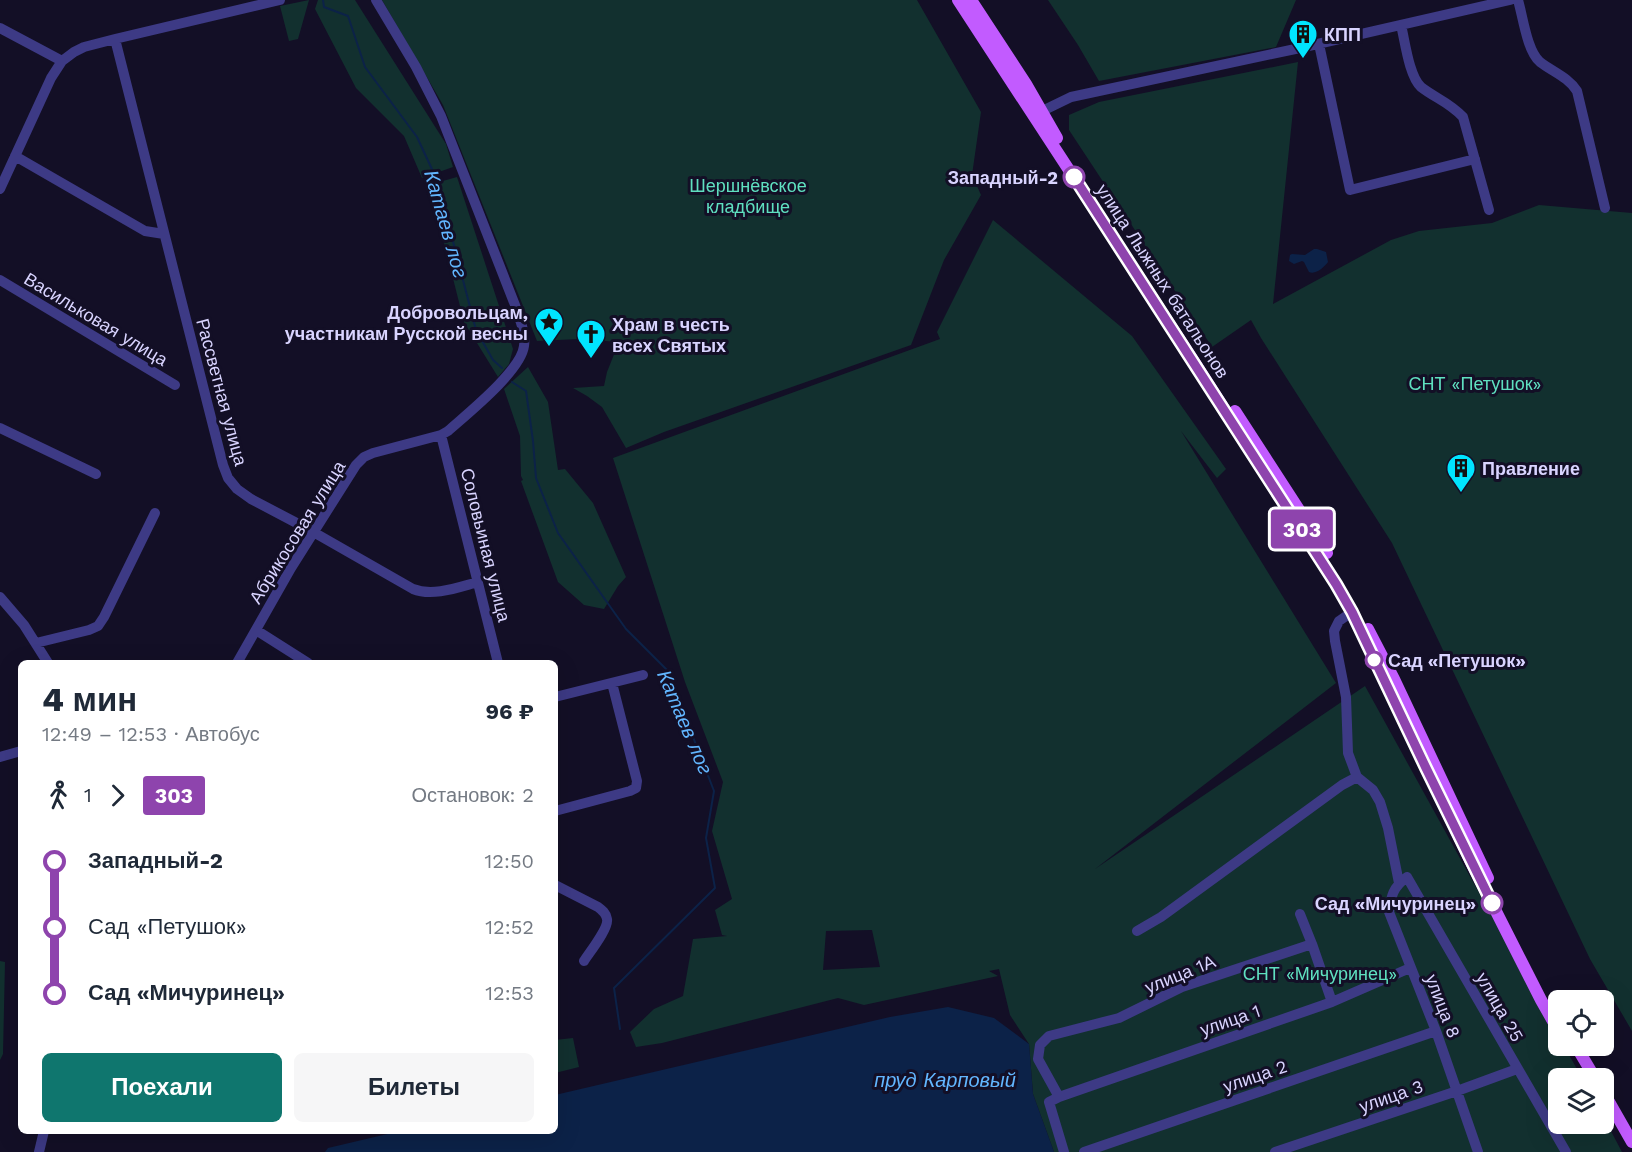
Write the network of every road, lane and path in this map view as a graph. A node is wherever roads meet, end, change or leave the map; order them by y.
1 (280, 0) edge
2 (376, 0) edge
3 (958, 0) edge
4 (971, 0) edge
5 (1510, 0) edge
6 (1518, 0) edge
7 (1401, 25) junction
8 (0, 28) edge
9 (115, 39) junction
10 (1319, 44) junction
11 (62, 61) junction
12 (1037, 113) junction
13 (15, 156) junction
14 (1475, 159) junction
15 (0, 189) edge
16 (1605, 208) dead end
17 (1489, 210) dead end
18 (164, 234) junction
19 (0, 280) edge
20 (175, 385) dead end
21 (0, 428) edge
22 (441, 435) junction
23 (96, 474) dead end
24 (155, 513) dead end
25 (313, 532) junction
26 (478, 582) junction
27 (1340, 582) junction
28 (0, 597) edge
29 (1352, 612) junction
30 (256, 630) junction
31 (36, 643) junction
32 (46, 660) edge
33 (239, 660) edge
34 (303, 660) edge
35 (497, 660) edge
36 (643, 675) dead end
37 (612, 683) junction
38 (558, 696) edge
39 (18, 752) edge
40 (0, 757) edge
41 (1357, 777) junction
42 (558, 811) edge
43 (1403, 880) junction
44 (558, 887) edge
45 (1300, 914) dead end
46 (1137, 931) dead end
47 (1312, 944) junction
48 (584, 961) dead end
49 (1410, 968) junction
50 (1548, 996) edge
51 (1332, 1002) junction
52 (1548, 1012) edge
53 (1436, 1031) junction
54 (1517, 1069) junction
55 (1457, 1091) junction
56 (1059, 1097) junction
57 (1614, 1110) edge
58 (1614, 1126) edge
59 (43, 1134) edge
60 (1632, 1142) edge
61 (39, 1152) edge
62 (1064, 1152) edge
63 (1084, 1152) edge
64 (1275, 1152) edge
65 (1477, 1152) edge
66 (1566, 1152) edge
67 (1629, 1152) edge

1 - 9 street
2 - 22 street
3 - 12 main road, улица Лыжных батальонов
4 - 12 main road, улица Лыжных батальонов
5 - 7 street
6 - 16 street
7 - 10 street
7 - 14 street
8 - 11 street
9 - 11 street
9 - 18 street, Рассветная улица
10 - 12 street
10 - 14 street
11 - 13 street
12 - 27 main road, улица Лыжных батальонов
13 - 15 street
13 - 18 street
14 - 17 street
18 - 25 street, Рассветная улица
19 - 20 street, Васильковая улица
21 - 23 street
22 - 25 street, Абрикосовая улица
22 - 26 street, Соловьиная улица
24 - 31 street
25 - 26 street, Рассветная улица
25 - 30 street, Абрикосовая улица
26 - 35 street, Соловьиная улица
27 - 29 main road
27 - 50 main road
28 - 31 street
29 - 41 street
29 - 52 main road
30 - 33 street, Абрикосовая улица
30 - 34 street
31 - 32 street
36 - 37 street
37 - 38 street
37 - 42 street
39 - 40 street
41 - 43 street
41 - 46 street
43 - 49 street, улица 8
43 - 54 street, улица 25
44 - 48 street
45 - 47 street
47 - 51 street
47 - 56 street, улица 1А
49 - 51 street, улица 1
49 - 53 street, улица 8
51 - 56 street, улица 1
53 - 55 street, улица 8
53 - 63 street, улица 2
54 - 55 street, улица 3
54 - 66 street, улица 25
55 - 64 street, улица 3
55 - 65 street, улица 8
56 - 62 street
57 - 60 main road
58 - 67 main road
59 - 61 street

